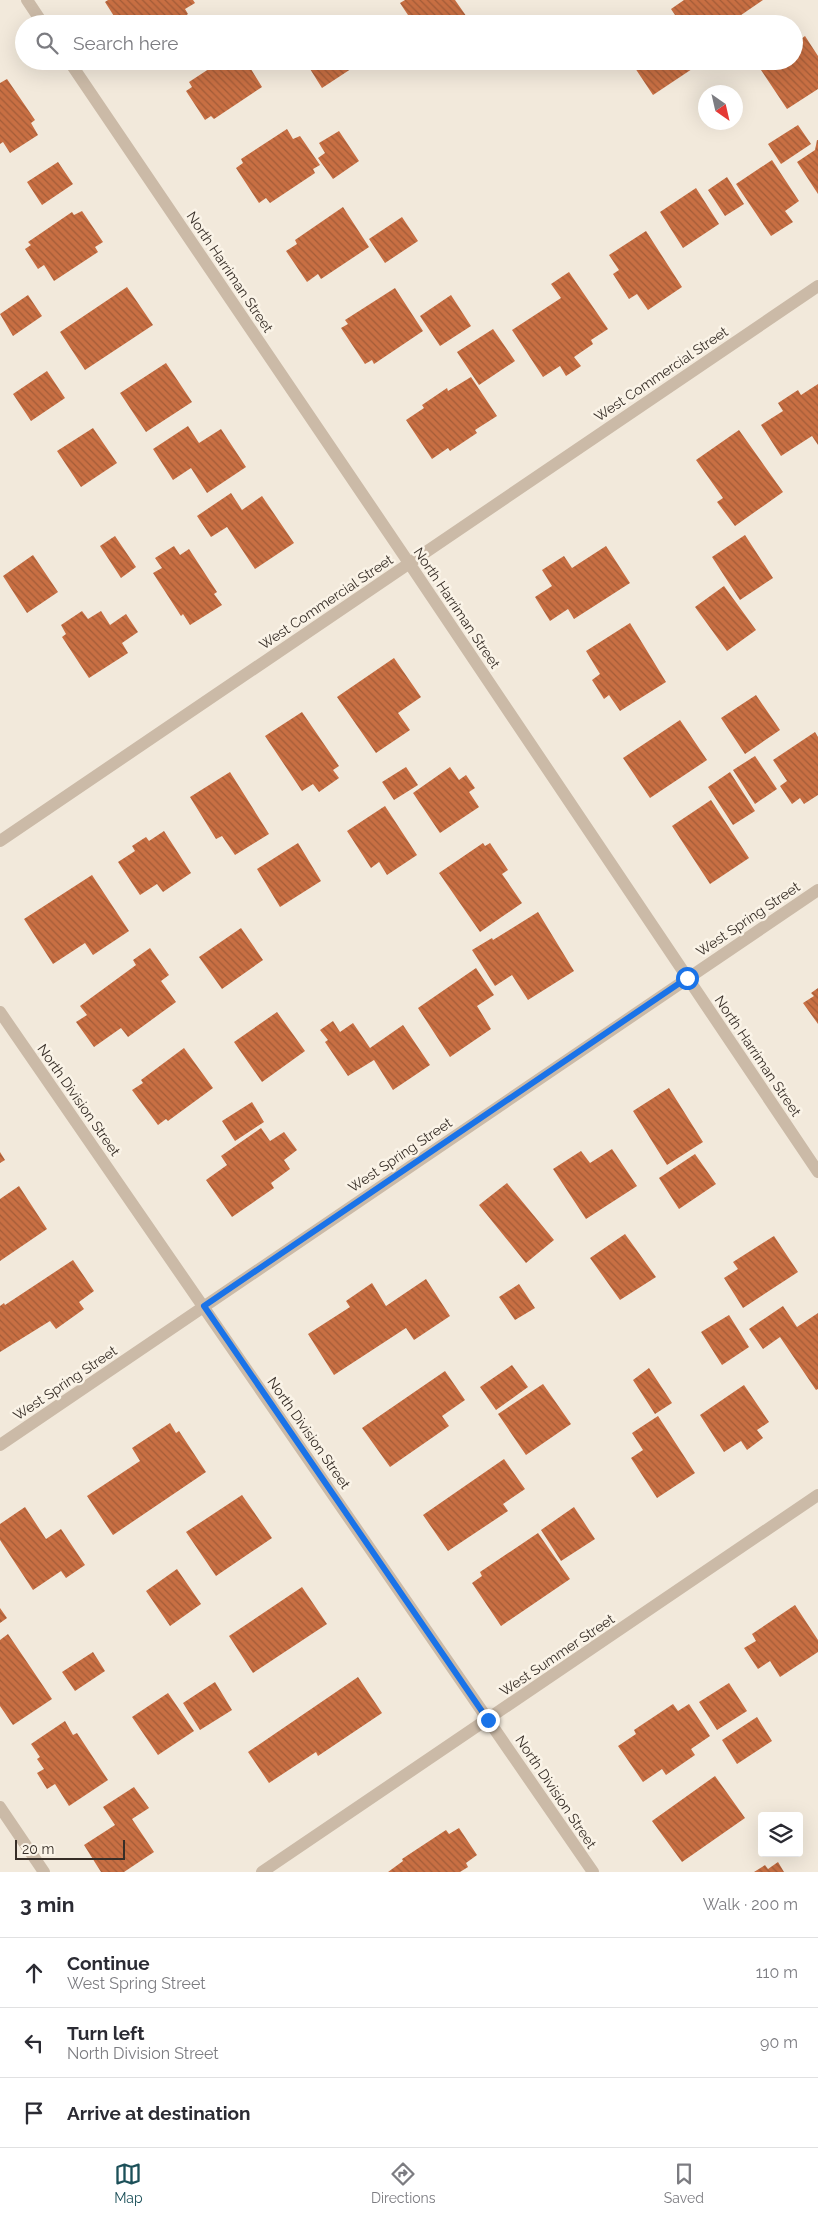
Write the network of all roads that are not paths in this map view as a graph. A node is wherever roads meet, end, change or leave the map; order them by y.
1 (27, 0) edge
2 (38, 15) edge
3 (75, 70) edge
4 (818, 286) edge
5 (409, 563) junction
6 (0, 841) edge
7 (818, 890) edge
8 (687, 978) junction
9 (0, 1012) edge
10 (818, 1172) edge
11 (204, 1306) junction
12 (0, 1445) edge
13 (818, 1495) edge
14 (488, 1720) junction
15 (0, 1807) edge
16 (44, 1872) edge
17 (262, 1872) edge
18 (592, 1872) edge

1 - 2 street
3 - 5 street, North Harriman Street
4 - 5 street, West Commercial Street
5 - 6 street, West Commercial Street
5 - 8 street, North Harriman Street
7 - 8 street, West Spring Street
8 - 10 street, North Harriman Street
8 - 11 street, West Spring Street
9 - 11 street, North Division Street
11 - 12 street, West Spring Street
11 - 14 street, North Division Street
13 - 14 street, West Summer Street
14 - 17 street, West Summer Street
14 - 18 street, North Division Street
15 - 16 street

